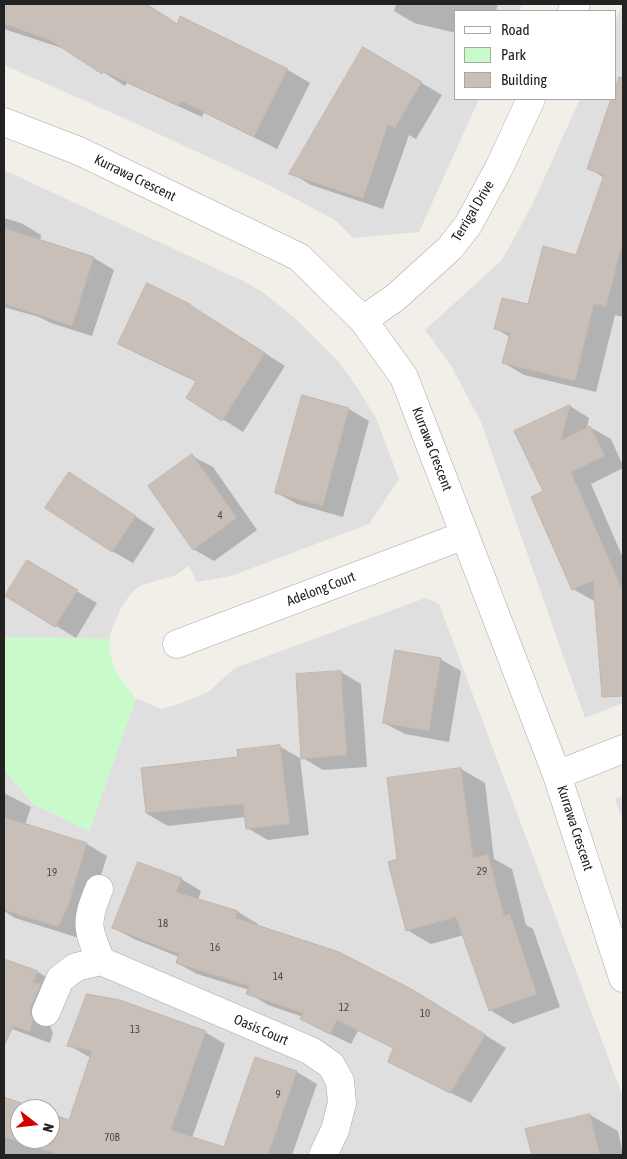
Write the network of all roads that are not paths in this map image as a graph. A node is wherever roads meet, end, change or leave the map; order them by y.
1 (532, 100) edge
2 (4, 122) edge
3 (363, 320) junction
4 (465, 535) junction
5 (177, 644) dead end
6 (623, 749) edge
7 (558, 775) junction
8 (100, 889) dead end
9 (101, 961) junction
10 (623, 978) edge
11 (46, 1012) dead end
12 (323, 1155) edge

1 - 3 street, Terrigal Drive
2 - 3 street, Kurrawa Crescent
3 - 4 street, Kurrawa Crescent
4 - 5 street, Adelong Court
4 - 7 street, Kurrawa Crescent
6 - 7 street
7 - 10 street, Kurrawa Crescent
8 - 9 street
9 - 11 street
9 - 12 street, Oasis Court

